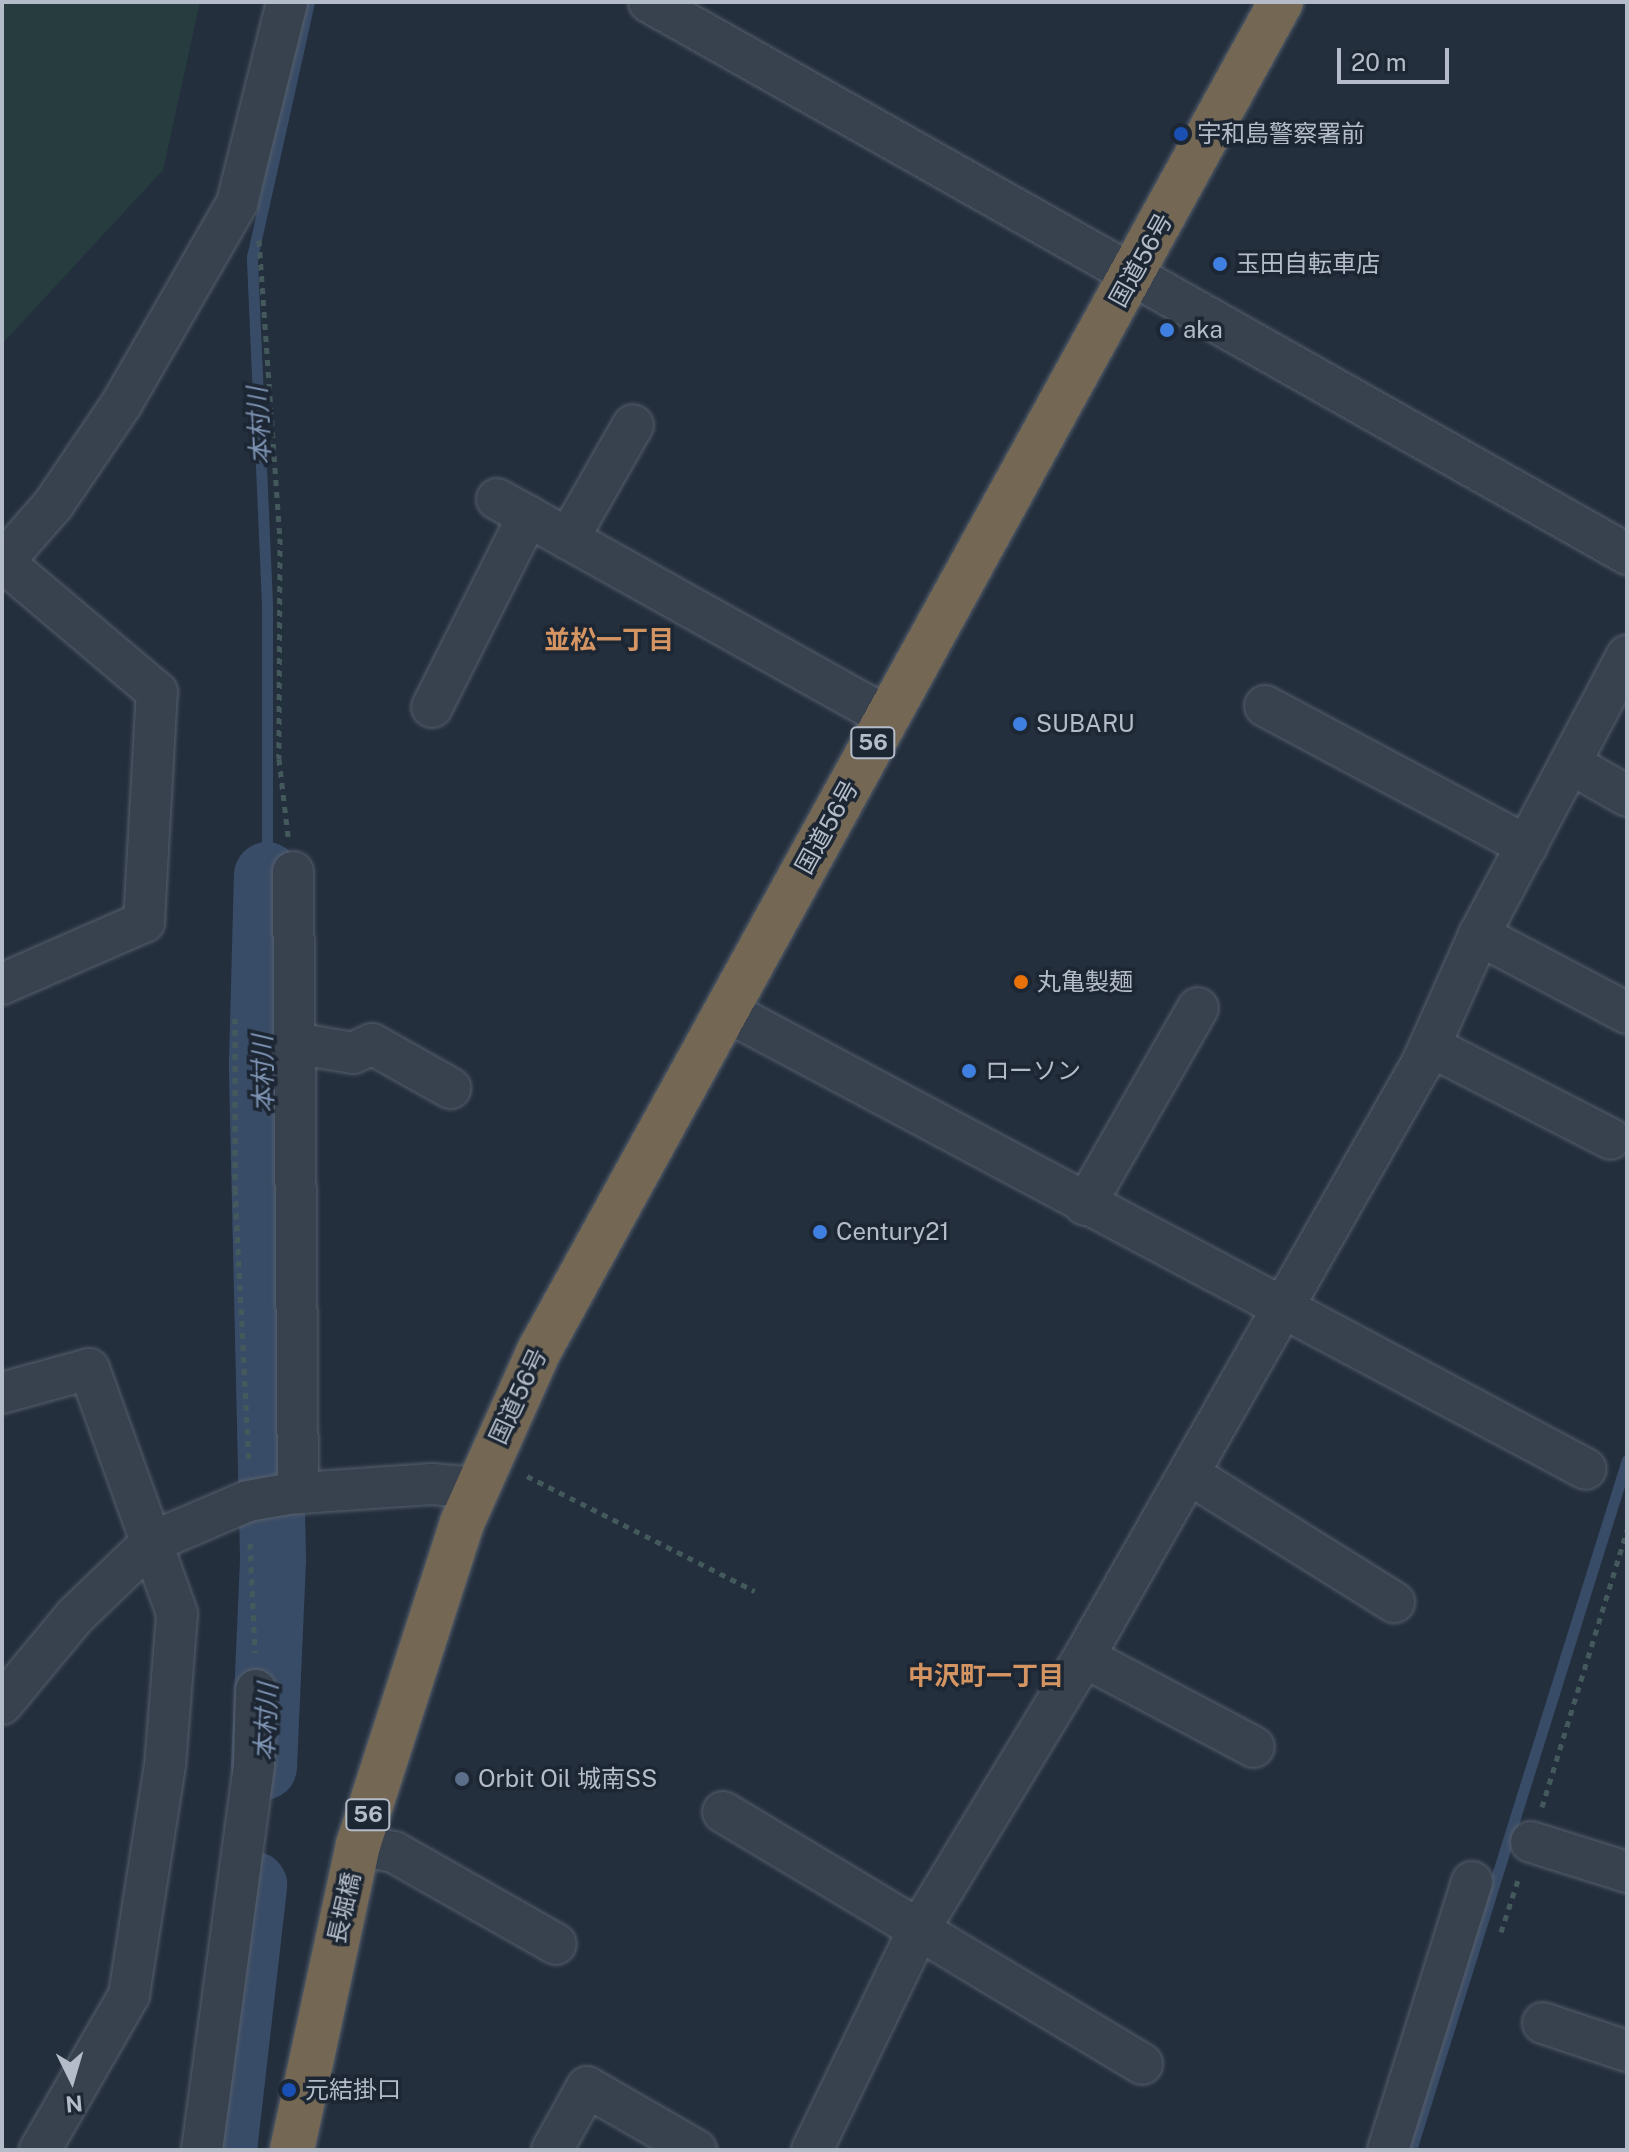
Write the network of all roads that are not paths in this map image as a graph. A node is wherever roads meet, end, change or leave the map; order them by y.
1 (287, 2) edge
2 (649, 2) edge
3 (1281, 2) edge
4 (1132, 276) junction
5 (633, 425) dead end
6 (568, 539) junction
7 (1627, 554) edge
8 (3, 563) edge
9 (1627, 656) edge
10 (1265, 706) dead end
11 (432, 707) dead end
12 (887, 717) junction
13 (1571, 764) junction
14 (1627, 796) edge
15 (1527, 846) junction
16 (293, 872) road end
17 (1479, 935) junction
18 (2, 984) edge
19 (1198, 1008) dead end
20 (726, 1011) junction
21 (1627, 1013) edge
22 (294, 1043) junction
23 (1430, 1046) junction
24 (450, 1088) dead end
25 (1611, 1139) dead end
26 (1085, 1205) junction
27 (1283, 1311) junction
28 (2, 1393) edge
29 (1586, 1469) dead end
30 (484, 1472) junction
31 (1189, 1474) junction
32 (273, 1497) junction
33 (152, 1542) junction
34 (1394, 1602) dead end
35 (1084, 1657) junction
36 (256, 1690) road end
37 (2, 1704) edge
38 (1254, 1747) dead end
39 (723, 1812) dead end
40 (1531, 1842) dead end
41 (358, 1845) junction
42 (1627, 1872) edge
43 (1472, 1882) dead end
44 (918, 1931) junction
45 (556, 1944) dead end
46 (1543, 2023) dead end
47 (1627, 2051) edge
48 (1142, 2064) dead end
49 (40, 2150) edge
50 (202, 2150) edge
51 (292, 2150) edge
52 (552, 2150) edge
53 (696, 2150) edge
54 (812, 2150) edge
55 (1388, 2150) edge

1 - 8 street
2 - 4 street
3 - 4 highway, 国道56号 / 56
4 - 7 street
4 - 12 highway, 国道56号 / 56
5 - 6 street
6 - 11 street
6 - 12 street
8 - 18 street
9 - 13 street
10 - 15 street
12 - 20 highway, 国道56号 / 56
13 - 14 street
13 - 15 street
15 - 17 street
16 - 22 street
17 - 21 street
17 - 23 street
19 - 26 street
20 - 26 street
20 - 30 highway, 国道56号 / 56
22 - 24 street
22 - 32 street
23 - 25 street
23 - 27 street
26 - 27 street
27 - 29 street
27 - 31 street
28 - 33 street
30 - 32 street
30 - 41 highway, 長堀橋 / 56
31 - 34 street
31 - 35 street
32 - 33 street
33 - 37 street
33 - 49 street
35 - 38 street
35 - 44 street
36 - 50 street
39 - 44 street
40 - 42 street
41 - 45 street
41 - 51 highway, 長堀橋 / 56
43 - 55 street
44 - 48 street
44 - 54 street
46 - 47 street
52 - 53 street

